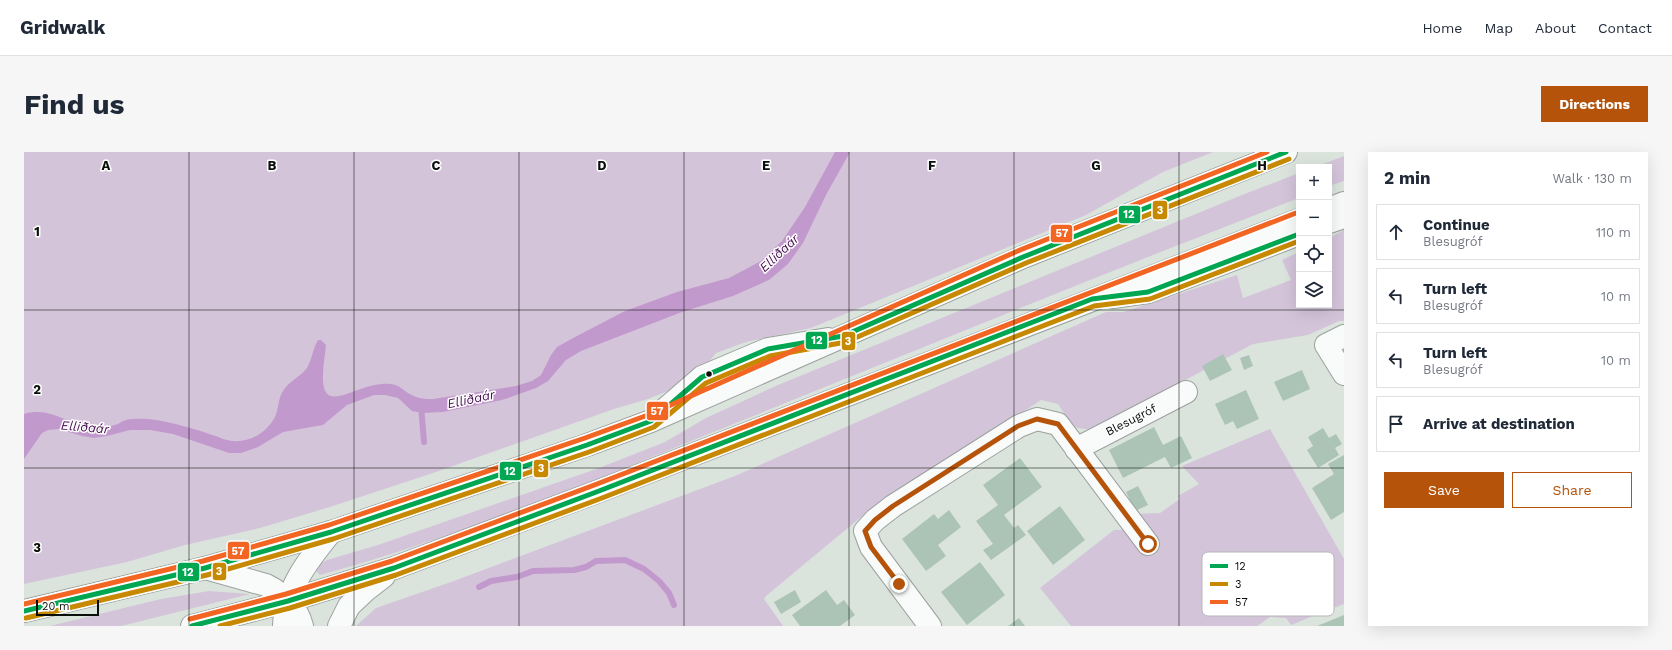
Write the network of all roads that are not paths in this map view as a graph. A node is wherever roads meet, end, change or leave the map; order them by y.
1 (1286, 152) edge
2 (1344, 203) edge
3 (1332, 207) edge
4 (1344, 217) edge
5 (1296, 221) edge
6 (1332, 221) edge
7 (1296, 235) edge
8 (1092, 299) junction
9 (1344, 336) edge
10 (1344, 374) edge
11 (1186, 392) dead end
12 (1076, 449) junction
13 (331, 532) junction
14 (1148, 544) dead end
15 (205, 568) junction
16 (394, 568) junction
17 (288, 601) junction
18 (24, 611) edge
19 (192, 626) edge
20 (284, 626) edge
21 (302, 626) edge
22 (339, 626) edge
23 (930, 626) edge

1 - 13 main road
2 - 3 main road
4 - 6 main road
5 - 8 main road
7 - 8 main road
8 - 16 main road
9 - 10 main road
11 - 12 main road, Blesugróf
12 - 14 main road
12 - 23 main road
13 - 15 main road
13 - 17 main road
15 - 17 main road
15 - 18 main road
16 - 17 main road
16 - 22 main road
17 - 19 main road
17 - 20 main road
17 - 21 main road

